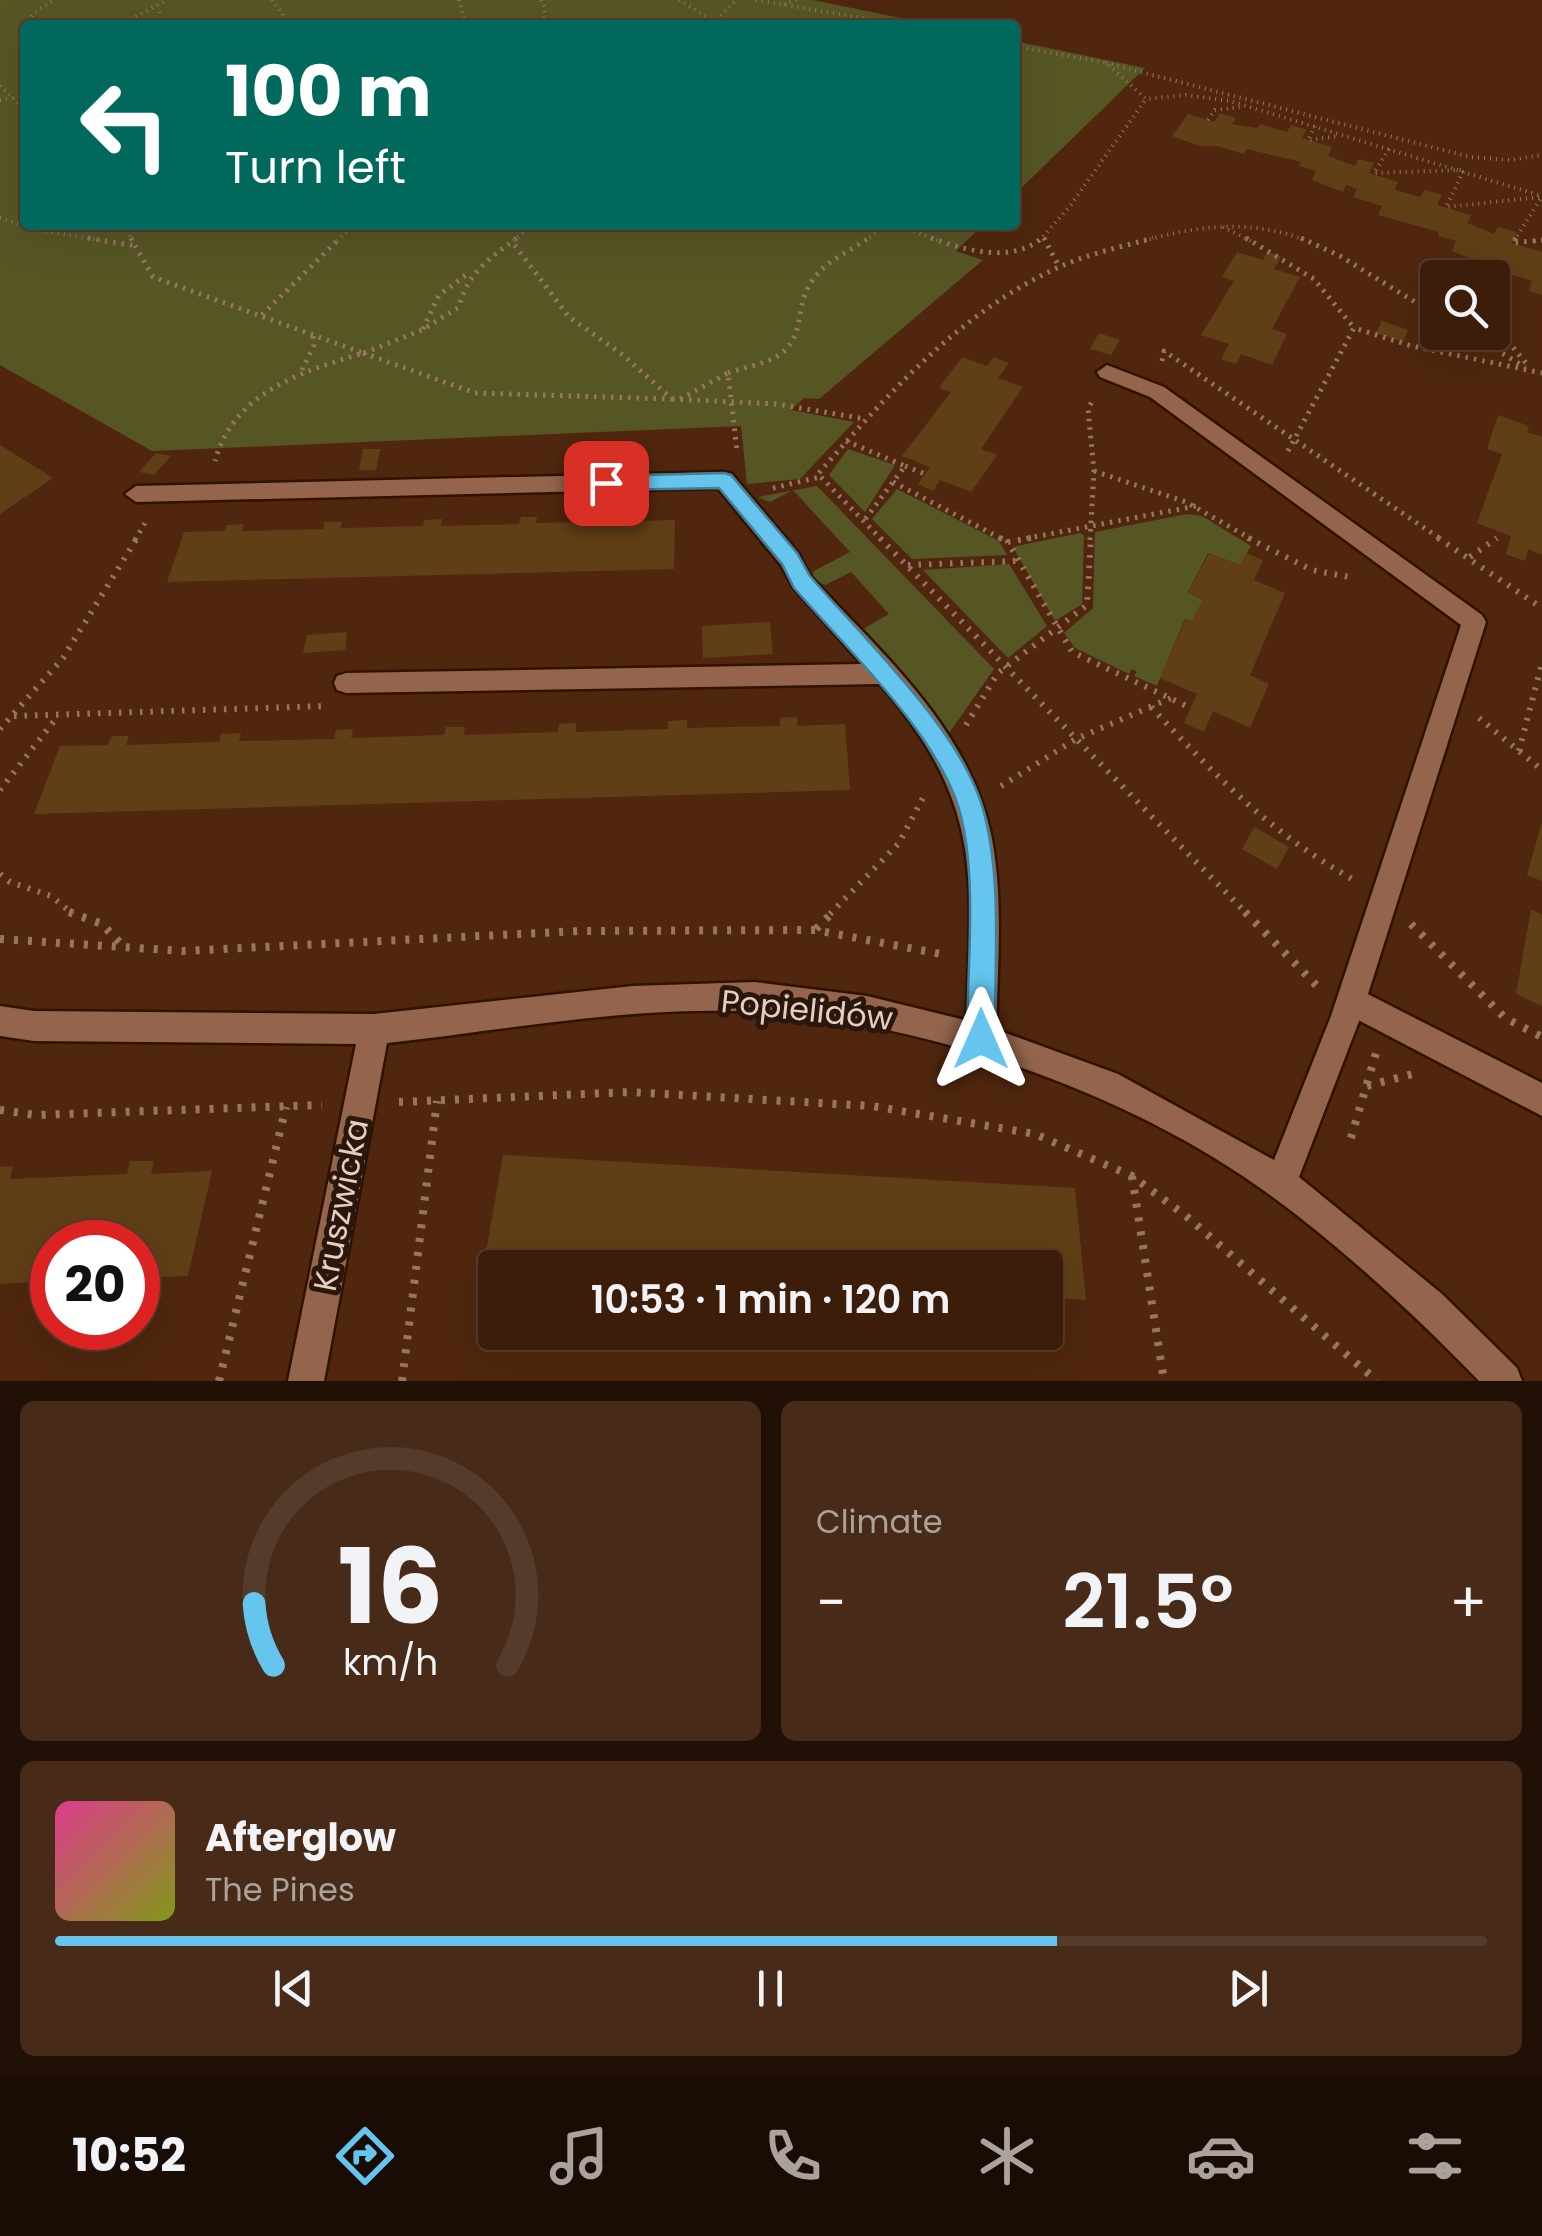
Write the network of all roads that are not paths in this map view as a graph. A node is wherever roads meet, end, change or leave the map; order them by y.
1 (1107, 372) road end
2 (136, 494) dead end
3 (882, 674) junction
4 (346, 683) road end
5 (1349, 1009) junction
6 (0, 1021) edge
7 (374, 1029) junction
8 (981, 1039) junction
9 (1542, 1100) edge
10 (1281, 1183) junction
11 (306, 1381) edge
12 (1504, 1381) edge

1 - 5 street
2 - 3 street
3 - 4 street
3 - 8 street
5 - 9 street
5 - 10 street
6 - 7 street, Popielidów
7 - 8 street, Popielidów
7 - 11 street, Kruszwicka
8 - 10 street, Popielidów
10 - 12 street, Popielidów

